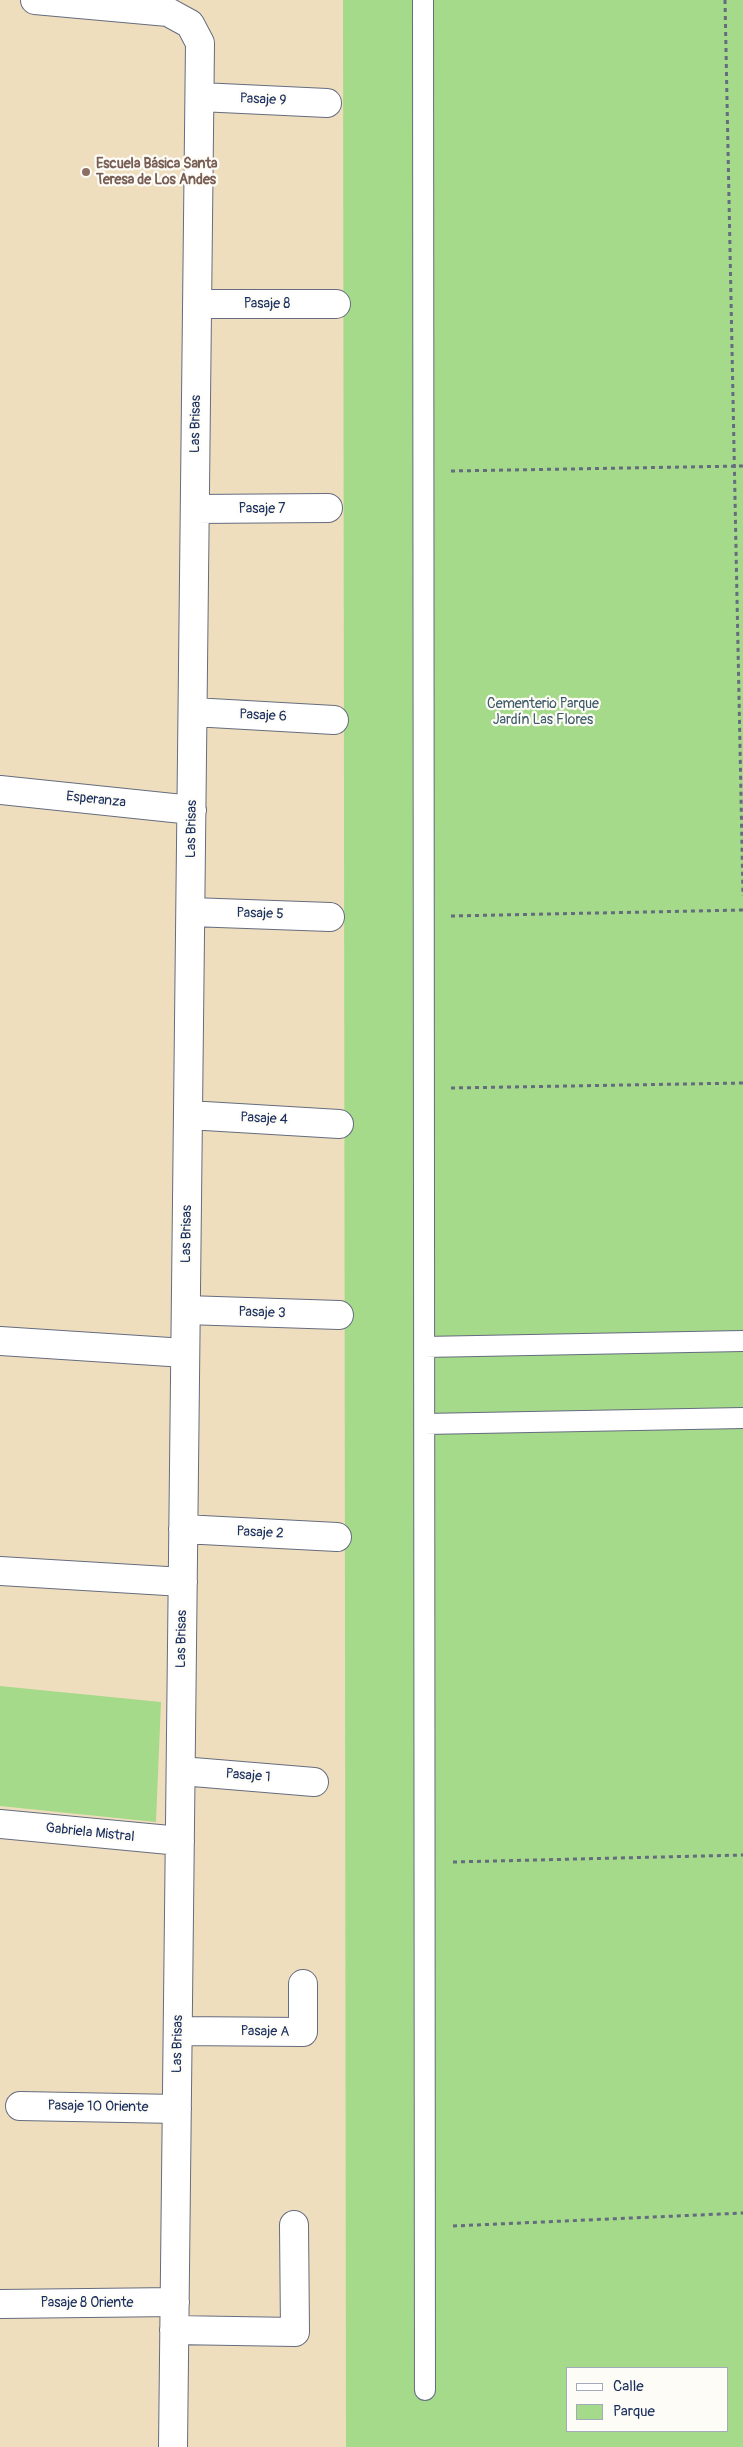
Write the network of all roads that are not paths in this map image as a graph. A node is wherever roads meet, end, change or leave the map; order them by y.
1 (36, 0) edge
2 (423, 0) edge
3 (200, 97) junction
4 (327, 103) dead end
5 (198, 304) junction
6 (336, 304) dead end
7 (328, 508) dead end
8 (195, 509) junction
9 (193, 712) junction
10 (334, 720) dead end
11 (0, 790) edge
12 (192, 810) junction
13 (190, 912) junction
14 (330, 917) dead end
15 (188, 1115) junction
16 (339, 1124) dead end
17 (186, 1310) junction
18 (339, 1315) dead end
19 (0, 1341) edge
20 (743, 1341) edge
21 (424, 1347) junction
22 (185, 1353) junction
23 (743, 1418) edge
24 (424, 1424) junction
25 (183, 1529) junction
26 (337, 1537) dead end
27 (0, 1571) edge
28 (183, 1582) junction
29 (181, 1771) junction
30 (314, 1782) dead end
31 (0, 1824) edge
32 (180, 1841) junction
33 (304, 1984) dead end
34 (178, 2031) junction
35 (20, 2106) dead end
36 (177, 2109) junction
37 (294, 2225) dead end
38 (175, 2302) junction
39 (0, 2304) edge
40 (174, 2330) junction
41 (425, 2390) dead end
42 (173, 2447) edge

1 - 3 street, Las Brisas
2 - 21 lane
3 - 4 street, Pasaje 9
3 - 5 street, Las Brisas
5 - 6 street, Pasaje 8
5 - 8 street, Las Brisas
7 - 8 street, Pasaje 7
8 - 9 street, Las Brisas
9 - 10 street, Pasaje 6
9 - 12 street, Las Brisas
11 - 12 street, Esperanza
12 - 13 street, Las Brisas
13 - 14 street, Pasaje 5
13 - 15 street, Las Brisas
15 - 16 street, Pasaje 4
15 - 17 street, Las Brisas
17 - 18 street, Pasaje 3
17 - 22 street, Las Brisas
19 - 22 street
20 - 21 lane
21 - 24 lane
22 - 25 street, Las Brisas
23 - 24 lane
24 - 41 lane
25 - 26 street, Pasaje 2
25 - 28 street, Las Brisas
27 - 28 street
28 - 29 street, Las Brisas
29 - 30 street, Pasaje 1
29 - 32 street, Las Brisas
31 - 32 street, Gabriela Mistral
32 - 34 street, Las Brisas
33 - 34 street, Pasaje A
34 - 36 street, Las Brisas
35 - 36 street, Pasaje 10 Oriente
36 - 38 street, Las Brisas
37 - 40 street
38 - 39 street, Pasaje 8 Oriente
38 - 40 street, Las Brisas
40 - 42 street, Las Brisas

